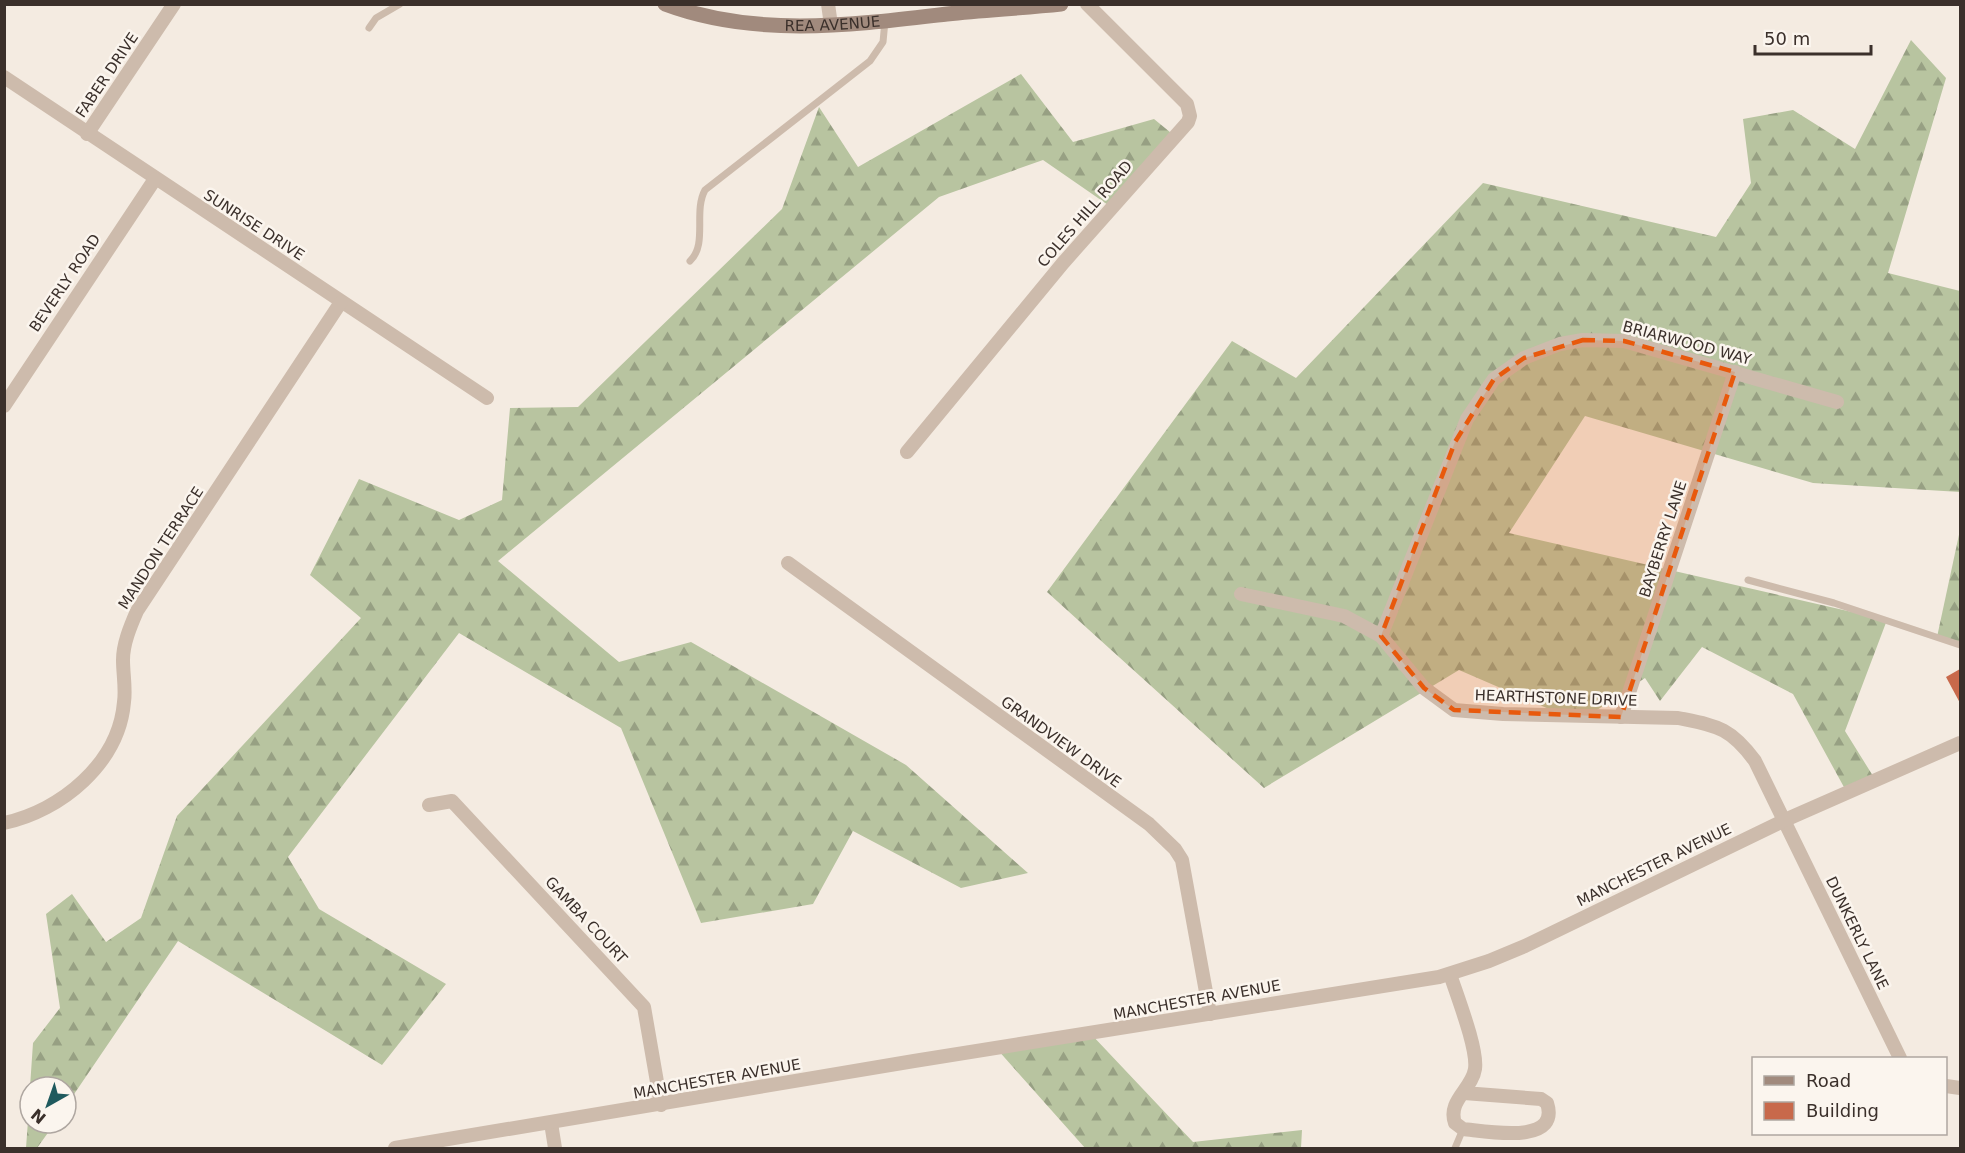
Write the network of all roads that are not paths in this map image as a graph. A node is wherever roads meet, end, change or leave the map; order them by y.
1 (174, 4) edge
2 (400, 4) edge
3 (665, 4) edge
4 (828, 4) edge
5 (1062, 4) edge
6 (1087, 4) edge
7 (885, 21) junction
8 (831, 25) junction
9 (369, 28) dead end
10 (4, 78) edge
11 (87, 135) junction
12 (154, 179) junction
13 (690, 261) dead end
14 (341, 302) junction
15 (1735, 372) junction
16 (487, 398) dead end
17 (1837, 402) dead end
18 (4, 406) edge
19 (907, 452) dead end
20 (788, 564) dead end
21 (1748, 580) dead end
22 (1241, 594) dead end
23 (1381, 636) junction
24 (1960, 645) edge
25 (1621, 717) junction
26 (1960, 743) edge
27 (429, 805) dead end
28 (1785, 820) junction
29 (4, 823) edge
30 (1450, 974) junction
31 (1210, 1014) junction
32 (1899, 1057) edge
33 (1464, 1093) junction
34 (661, 1105) junction
35 (550, 1123) junction
36 (1463, 1129) junction
37 (395, 1149) edge
38 (555, 1149) edge
39 (1455, 1149) edge

1 - 11 street, FABER DRIVE
2 - 9 lane
3 - 8 street, REA AVENUE
4 - 8 street
5 - 7 street, REA AVENUE
6 - 19 street, COLES HILL ROAD
7 - 8 street, REA AVENUE
7 - 13 lane
10 - 11 street, SUNRISE DRIVE
11 - 12 street, SUNRISE DRIVE
12 - 14 street, SUNRISE DRIVE
12 - 18 street, BEVERLY ROAD
14 - 16 street, SUNRISE DRIVE
14 - 29 street, MANDON TERRACE
15 - 17 street, BRIARWOOD WAY
15 - 23 street, BRIARWOOD WAY
15 - 25 street, BAYBERRY LANE
20 - 31 street, GRANDVIEW DRIVE
21 - 24 lane
22 - 23 street, HEARTHSTONE DRIVE
23 - 25 street, HEARTHSTONE DRIVE
25 - 28 street, HEARTHSTONE DRIVE
26 - 28 street, MANCHESTER AVENUE
27 - 34 street, GAMBA COURT
28 - 30 street, MANCHESTER AVENUE
28 - 32 street, DUNKERLY LANE
30 - 31 street, MANCHESTER AVENUE
30 - 33 street
31 - 34 street, MANCHESTER AVENUE
33 - 36 street
33 - 36 street
34 - 35 street, MANCHESTER AVENUE
35 - 37 street, MANCHESTER AVENUE
35 - 38 street
36 - 39 lane

